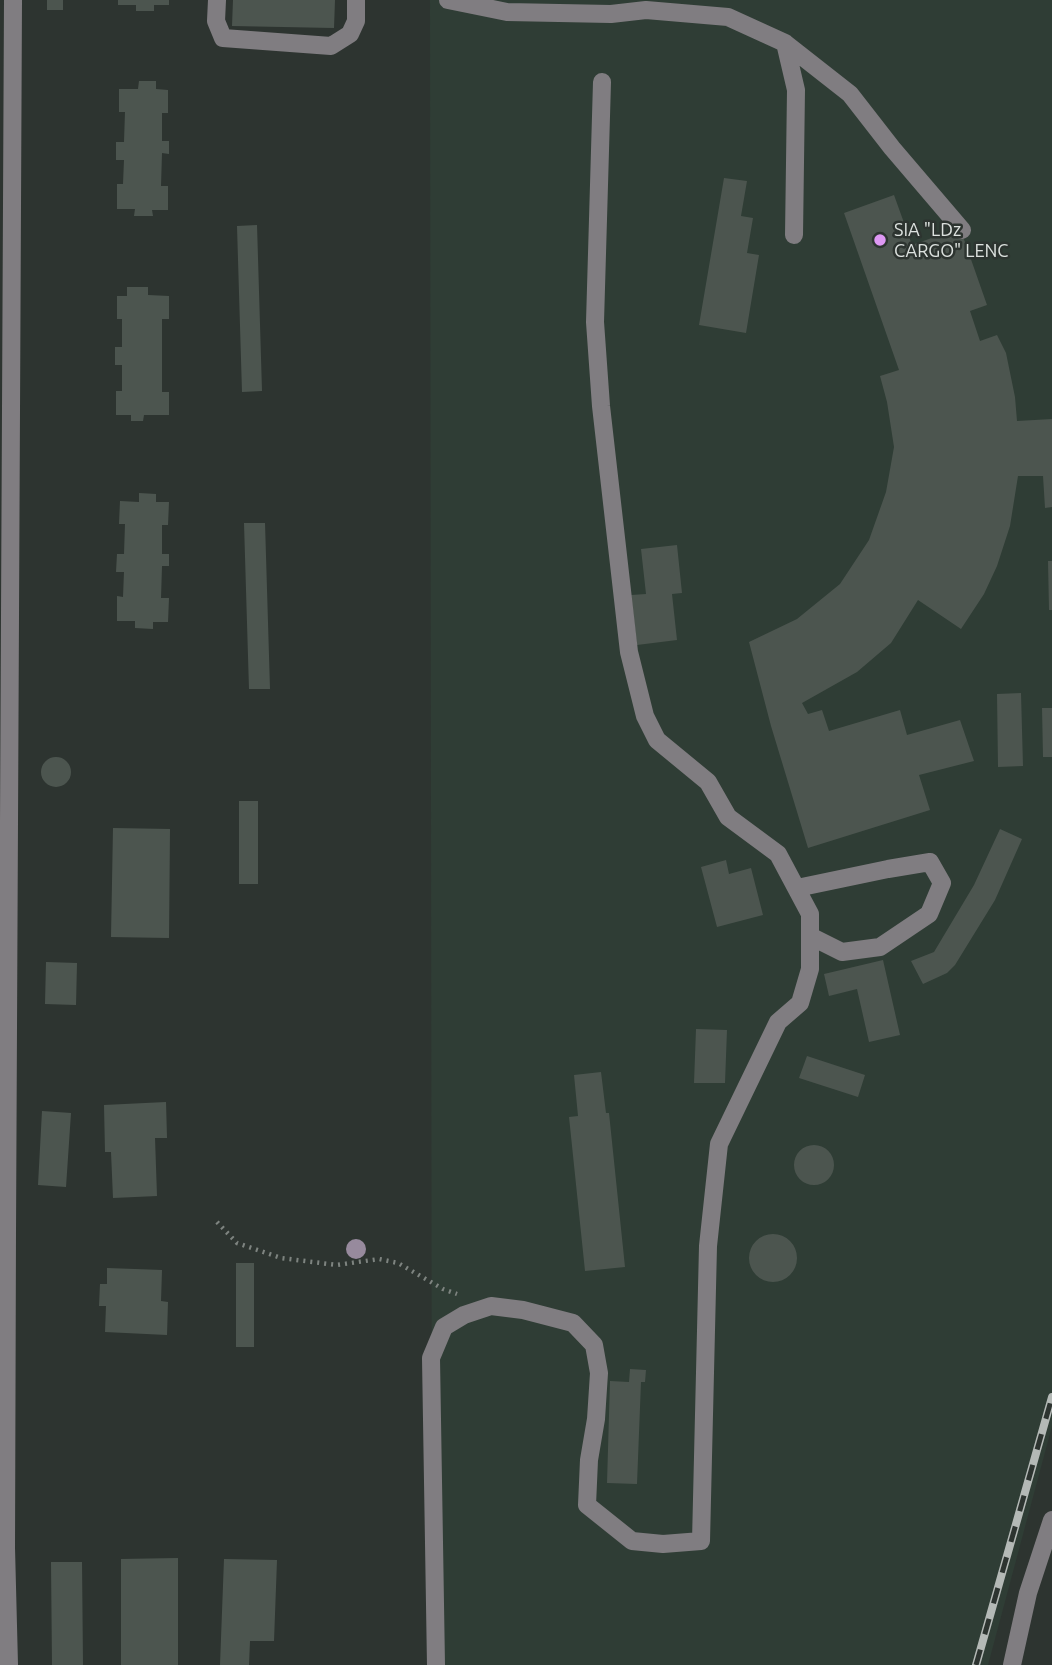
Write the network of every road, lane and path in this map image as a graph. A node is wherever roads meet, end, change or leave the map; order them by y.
1 (13, 0) edge
2 (217, 0) edge
3 (356, 0) edge
4 (448, 0) edge
5 (785, 43) junction
6 (6, 52) edge
7 (602, 82) dead end
8 (962, 230) dead end
9 (6, 231) edge
10 (794, 235) dead end
11 (797, 888) junction
12 (810, 936) junction
13 (5, 971) edge
14 (216, 1222) dead end
15 (491, 1306) junction
16 (1052, 1520) edge
17 (9, 1665) edge
18 (436, 1665) edge
19 (1012, 1665) edge

1 - 6 street
2 - 3 street
4 - 5 street
5 - 8 street
5 - 10 street
6 - 9 street
7 - 11 street
9 - 13 street
11 - 12 street
11 - 12 street
12 - 15 street
13 - 17 street
14 - 15 path
15 - 18 street
16 - 19 street

